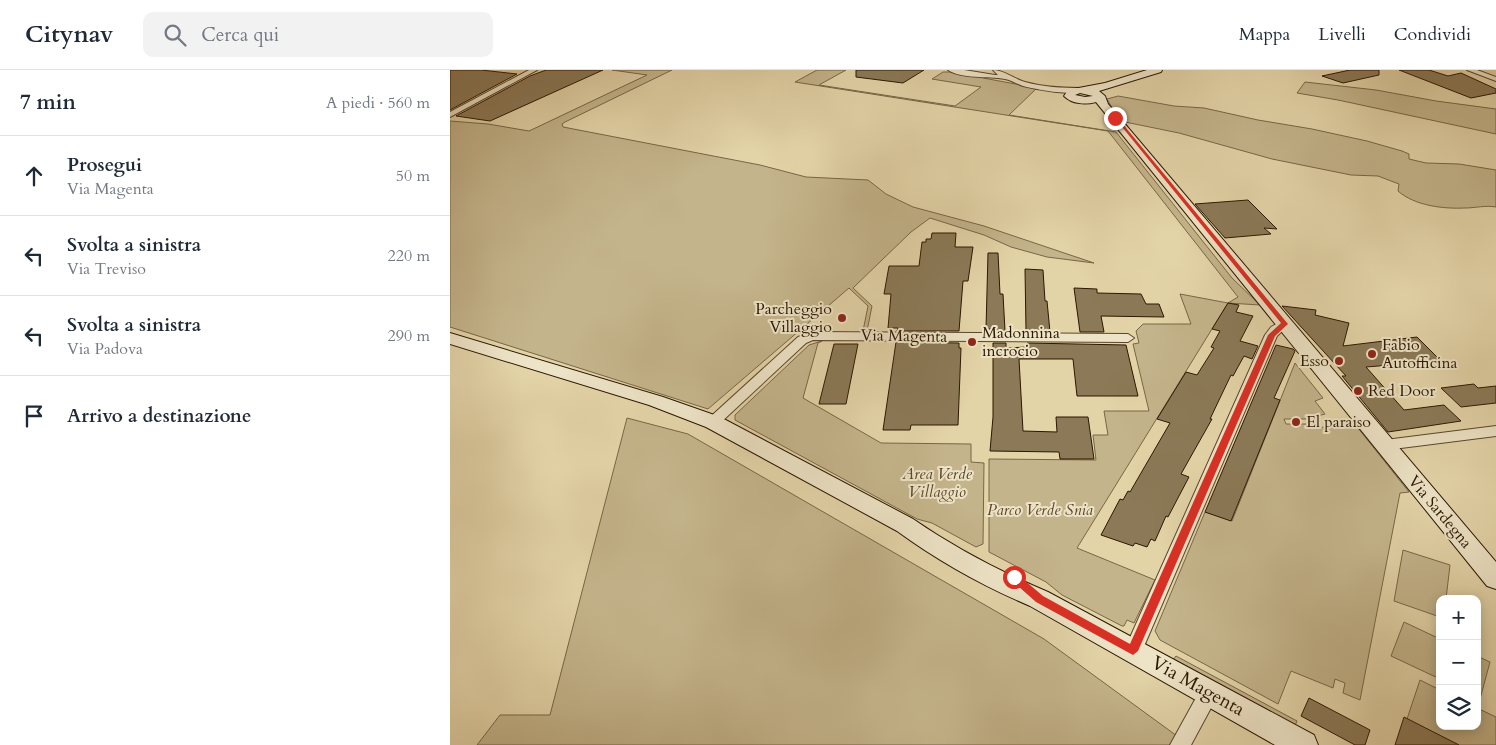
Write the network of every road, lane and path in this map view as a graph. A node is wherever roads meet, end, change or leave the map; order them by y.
1 (534, 70) edge
2 (952, 70) edge
3 (996, 70) edge
4 (1157, 70) edge
5 (1470, 70) edge
6 (1005, 76) junction
7 (1496, 79) edge
8 (1107, 86) junction
9 (1047, 87) junction
10 (1082, 93) junction
11 (1069, 96) joint
12 (1102, 100) junction
13 (451, 114) dead end
14 (1280, 318) junction
15 (450, 338) edge
16 (1128, 338) dead end
17 (714, 422) junction
18 (1496, 431) edge
19 (1385, 444) junction
20 (1496, 579) edge
21 (1133, 651) junction
22 (1209, 692) junction
23 (1180, 745) edge
24 (1303, 745) edge

1 - 13 street
2 - 6 street
3 - 6 street
4 - 8 street
5 - 7 street
6 - 9 street
8 - 10 street
8 - 12 street
9 - 10 street
9 - 11 street
10 - 11 street
10 - 12 street
10 - 12 street
12 - 14 street, Via Sardegna
14 - 19 street, Via Sardegna
14 - 21 street
15 - 17 street, Via Magenta
16 - 17 street, Via Magenta
17 - 21 street, Via Magenta
18 - 19 street
19 - 20 street, Via Sardegna
21 - 22 street, Via Magenta
22 - 23 street
22 - 24 street, Via Magenta

